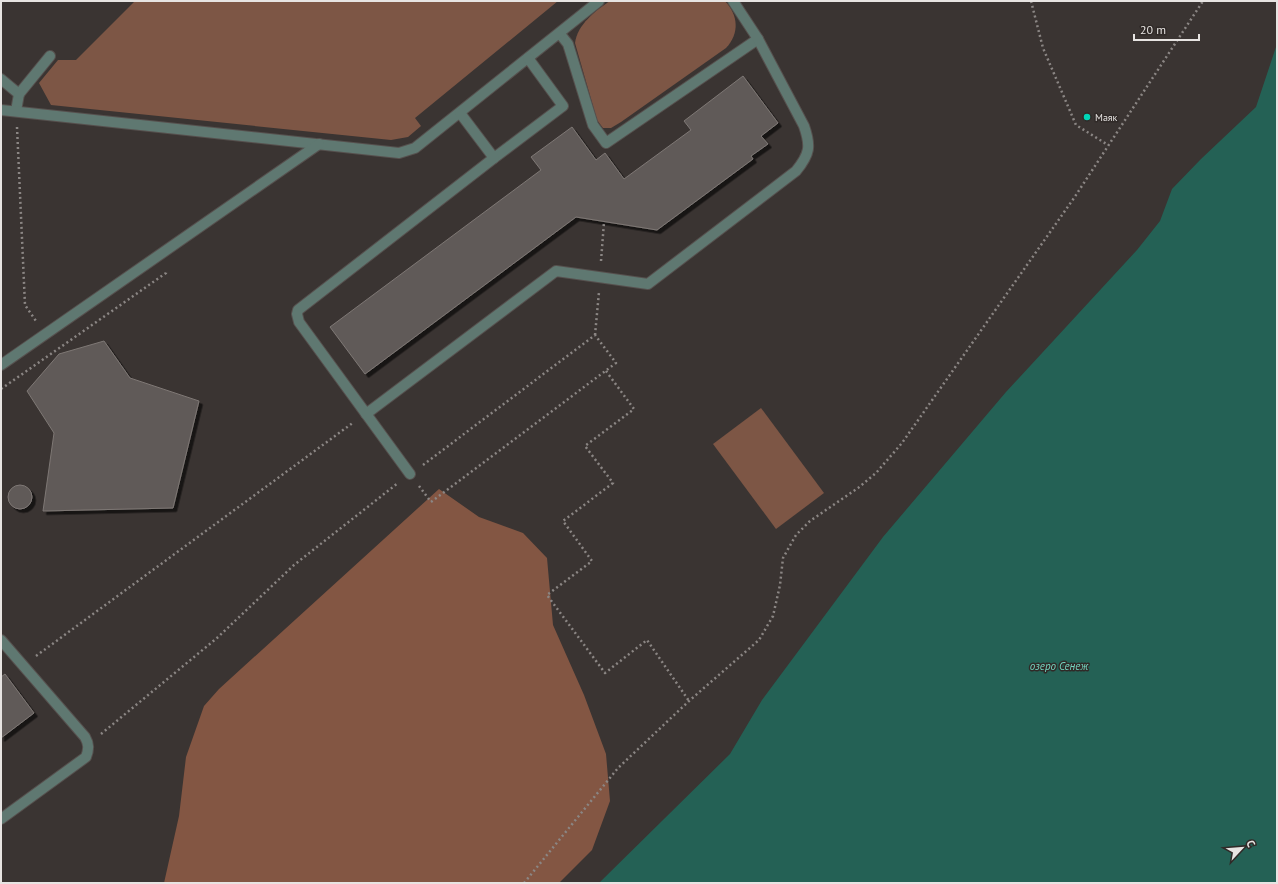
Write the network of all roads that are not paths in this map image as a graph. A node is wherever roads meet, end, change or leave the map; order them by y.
1 (599, 1) edge
2 (733, 1) edge
3 (560, 34) junction
4 (758, 39) junction
5 (50, 56) dead end
6 (528, 58) junction
7 (1, 79) edge
8 (19, 94) junction
9 (1, 110) edge
10 (16, 111) junction
11 (460, 113) junction
12 (319, 144) junction
13 (494, 158) junction
14 (1, 365) edge
15 (366, 414) junction
16 (410, 474) road end
17 (1, 640) edge
18 (1, 820) edge

1 - 3 lane
2 - 4 lane
3 - 4 lane
3 - 6 lane
4 - 15 lane
5 - 8 lane
6 - 11 lane
6 - 13 lane
7 - 8 lane
8 - 10 lane
9 - 10 lane
10 - 12 lane
11 - 12 lane
11 - 13 lane
12 - 14 lane
13 - 15 lane
15 - 16 lane
17 - 18 lane

